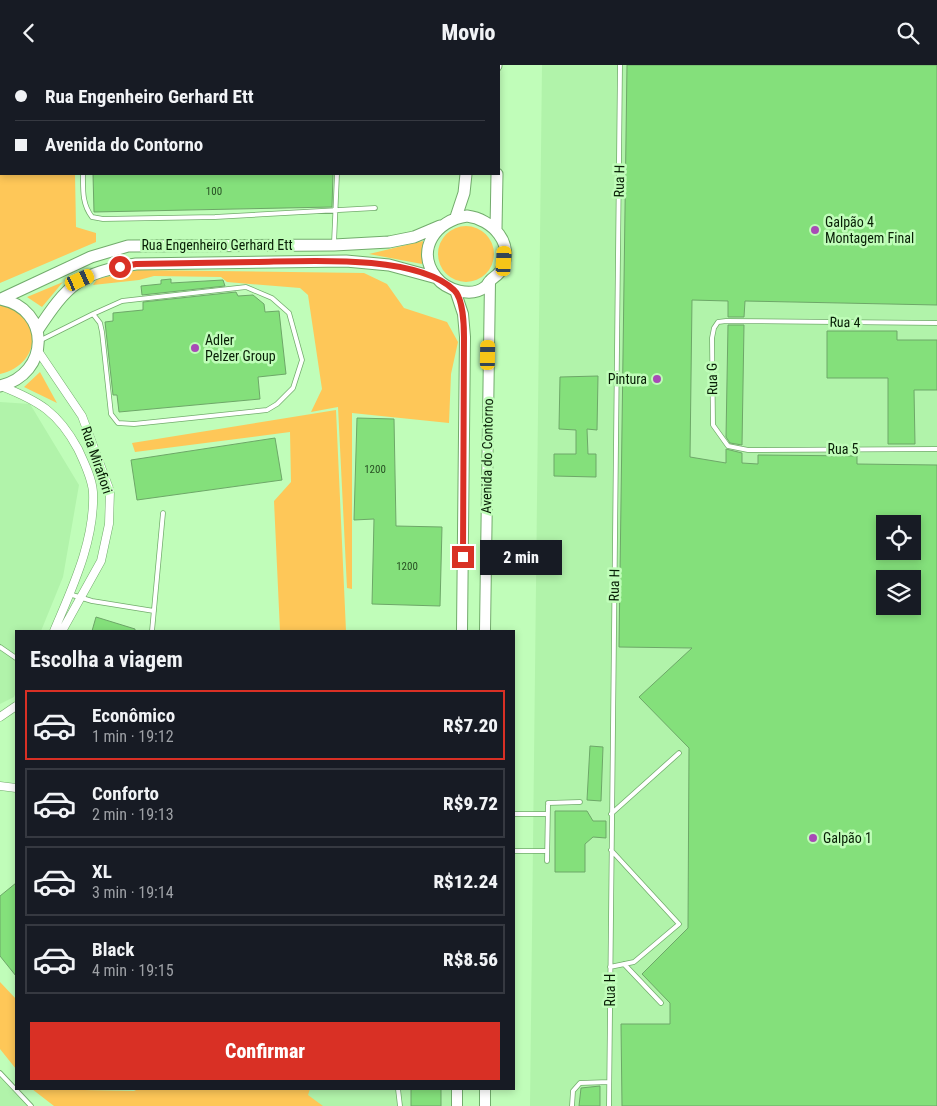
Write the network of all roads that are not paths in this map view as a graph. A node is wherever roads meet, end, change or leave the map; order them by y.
1 (620, 65) edge
2 (83, 175) edge
3 (337, 175) edge
4 (466, 175) edge
5 (496, 175) edge
6 (375, 208) dead end
7 (337, 211) junction
8 (456, 217) junction
9 (440, 226) junction
10 (496, 229) junction
11 (334, 245) junction
12 (437, 278) junction
13 (490, 281) junction
14 (455, 290) junction
15 (1, 299) edge
16 (93, 314) junction
17 (753, 321) joint
18 (937, 323) edge
19 (38, 341) junction
20 (0, 385) edge
21 (937, 449) edge
22 (748, 450) joint
23 (163, 513) dead end
24 (69, 594) junction
25 (80, 598) junction
26 (154, 611) junction
27 (54, 630) edge
28 (63, 630) edge
29 (152, 630) edge
30 (462, 630) edge
31 (485, 630) edge
32 (0, 647) edge
33 (15, 657) edge
34 (15, 707) edge
35 (0, 717) edge
36 (679, 753) dead end
37 (0, 786) edge
38 (15, 788) edge
39 (580, 802) dead end
40 (515, 814) edge
41 (547, 814) junction
42 (611, 814) junction
43 (611, 850) junction
44 (515, 851) edge
45 (547, 851) junction
46 (547, 861) dead end
47 (624, 964) junction
48 (610, 967) junction
49 (661, 1003) dead end
50 (0, 1073) edge
51 (609, 1082) junction
52 (15, 1089) edge
53 (16, 1090) edge
54 (398, 1090) edge
55 (457, 1090) edge
56 (485, 1090) edge
57 (31, 1106) edge
58 (400, 1106) edge
59 (457, 1106) edge
60 (484, 1106) edge
61 (572, 1106) edge
62 (609, 1106) edge

1 - 42 lane, Rua H
2 - 7 lane
3 - 7 lane
4 - 8 main road
5 - 10 main road
6 - 7 lane
7 - 11 lane
8 - 9 main road
8 - 10 main road
9 - 11 main road, Rua Engenheiro Gerhard Ett
9 - 12 main road
10 - 13 main road
11 - 15 main road, Rua Engenheiro Gerhard Ett
12 - 14 main road
12 - 19 main road, Rua Engenheiro Gerhard Ett
13 - 14 main road
13 - 31 street, Avenida do Contorno
14 - 30 street, Avenida do Contorno
15 - 19 main road
16 - 16 lane
16 - 19 lane
17 - 18 lane, Rua 4
17 - 22 lane, Rua G
19 - 20 main road, Rua Engenheiro Gerhard Ett
19 - 25 street, Rua Mirafiori
20 - 24 street, Rua Mirafiori
21 - 22 lane, Rua 5
23 - 26 lane
24 - 25 lane
24 - 27 street, Rua Mirafiori
25 - 26 lane
25 - 28 street, Rua Mirafiori
26 - 29 lane
32 - 33 lane
34 - 35 street
36 - 42 lane
37 - 38 street
39 - 41 lane
40 - 41 lane
41 - 45 lane
42 - 43 lane, Rua H
43 - 47 lane
43 - 48 lane, Rua H
44 - 45 lane
45 - 46 lane
47 - 48 lane
47 - 49 lane
48 - 51 lane, Rua H
50 - 52 lane
51 - 61 lane
51 - 62 lane, Rua H
53 - 57 lane
54 - 58 lane
55 - 59 street
56 - 60 street

